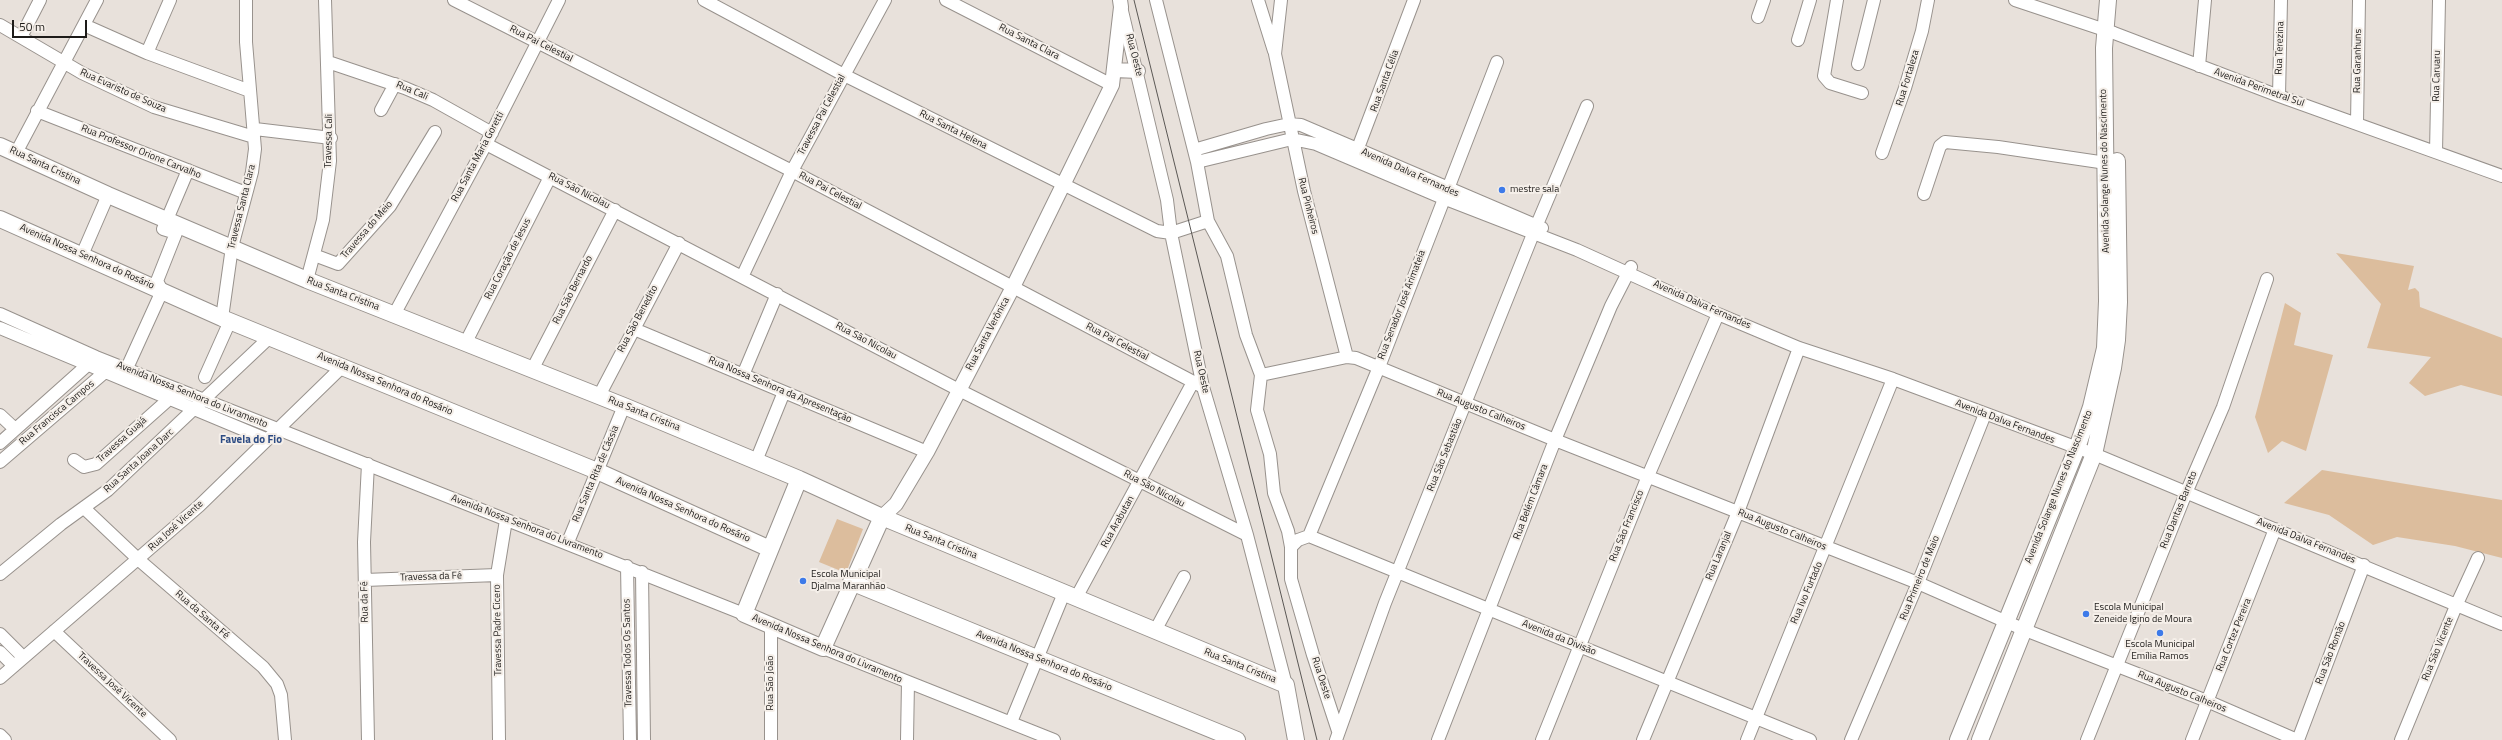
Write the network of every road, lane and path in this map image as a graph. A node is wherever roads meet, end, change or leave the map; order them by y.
1 (40, 0) edge
2 (97, 0) edge
3 (170, 0) edge
4 (246, 0) edge
5 (325, 0) edge
6 (454, 0) edge
7 (559, 0) edge
8 (704, 0) edge
9 (885, 0) edge
10 (946, 0) edge
11 (1156, 0) edge
12 (1258, 0) edge
13 (1281, 0) edge
14 (1414, 0) edge
15 (1764, 0) edge
16 (1810, 0) edge
17 (1837, 0) edge
18 (1874, 0) edge
19 (1928, 0) edge
20 (2016, 0) edge
21 (2108, 0) edge
22 (2205, 0) edge
23 (2282, 0) edge
24 (2359, 0) edge
25 (2439, 0) edge
26 (1121, 4) edge
27 (1758, 17) dead end
28 (0, 25) edge
29 (84, 25) junction
30 (2109, 31) junction
31 (21, 37) junction
32 (1798, 40) dead end
33 (538, 42) junction
34 (147, 53) junction
35 (1275, 54) junction
36 (64, 62) junction
37 (328, 62) junction
38 (1497, 62) dead end
39 (1858, 64) dead end
40 (2199, 66) junction
41 (1115, 70) junction
42 (1138, 71) junction
43 (844, 75) junction
44 (395, 84) junction
45 (1112, 85) junction
46 (250, 91) junction
47 (1862, 93) dead end
48 (2279, 96) junction
49 (1587, 106) dead end
50 (381, 110) dead end
51 (37, 111) junction
52 (2357, 123) junction
53 (1289, 124) junction
54 (435, 132) dead end
55 (254, 133) junction
56 (331, 138) junction
57 (489, 138) junction
58 (1292, 139) junction
59 (0, 146) edge
60 (1194, 150) junction
61 (16, 152) junction
62 (2436, 152) junction
63 (1882, 154) dead end
64 (1356, 155) junction
65 (1197, 162) junction
66 (2112, 164) junction
67 (188, 170) junction
68 (792, 171) junction
69 (550, 176) junction
70 (2502, 176) edge
71 (1062, 184) junction
72 (246, 193) junction
73 (1444, 193) junction
74 (1924, 194) dead end
75 (108, 195) junction
76 (615, 210) junction
77 (0, 219) edge
78 (166, 220) junction
79 (1208, 220) junction
80 (1534, 230) junction
81 (1171, 233) junction
82 (678, 243) junction
83 (232, 247) junction
84 (82, 255) junction
85 (314, 255) junction
86 (1629, 269) junction
87 (742, 276) junction
88 (2267, 279) dead end
89 (307, 280) junction
90 (1013, 287) junction
91 (162, 291) junction
92 (777, 294) junction
93 (0, 314) edge
94 (395, 314) junction
95 (1718, 314) junction
96 (226, 319) junction
97 (0, 328) edge
98 (634, 328) junction
99 (270, 337) junction
100 (466, 342) junction
101 (1799, 348) junction
102 (1347, 357) junction
103 (92, 361) junction
104 (343, 366) junction
105 (1379, 367) junction
106 (110, 368) junction
107 (127, 368) junction
108 (532, 370) junction
109 (743, 375) junction
110 (1261, 375) junction
111 (205, 377) dead end
112 (1893, 379) junction
113 (1198, 384) junction
114 (959, 390) junction
115 (784, 392) junction
116 (599, 396) junction
117 (168, 400) junction
118 (204, 400) junction
119 (1466, 403) junction
120 (624, 406) junction
121 (194, 410) junction
122 (1985, 414) junction
123 (0, 415) edge
124 (277, 428) junction
125 (15, 429) junction
126 (266, 439) junction
127 (1555, 440) junction
128 (0, 442) edge
129 (2077, 448) junction
130 (927, 452) junction
131 (2094, 454) junction
132 (74, 460) dead end
133 (756, 461) junction
134 (0, 462) edge
135 (368, 464) junction
136 (597, 471) junction
137 (1648, 476) junction
138 (799, 479) junction
139 (1140, 481) junction
140 (2186, 493) junction
141 (84, 508) junction
142 (1738, 512) junction
143 (882, 517) junction
144 (506, 520) junction
145 (2275, 529) junction
146 (1247, 535) junction
147 (1299, 541) junction
148 (568, 542) junction
149 (770, 548) junction
150 (1826, 548) junction
151 (2478, 558) dead end
152 (138, 560) junction
153 (2364, 565) junction
154 (627, 566) junction
155 (642, 572) junction
156 (1397, 573) junction
157 (0, 574) edge
158 (497, 575) junction
159 (1184, 577) dead end
160 (365, 580) junction
161 (851, 582) junction
162 (1918, 584) junction
163 (1070, 595) junction
164 (2456, 606) junction
165 (1489, 610) junction
166 (744, 614) junction
167 (2005, 621) junction
168 (2502, 624) edge
169 (771, 626) junction
170 (2025, 630) junction
171 (54, 631) junction
172 (1155, 631) junction
173 (0, 634) edge
174 (1578, 645) junction
175 (823, 648) junction
176 (0, 652) edge
177 (1036, 658) junction
178 (18, 662) junction
179 (2116, 666) junction
180 (0, 678) edge
181 (908, 682) junction
182 (1667, 682) junction
183 (1286, 685) junction
184 (2207, 701) junction
185 (1756, 719) junction
186 (1011, 722) junction
187 (0, 735) edge
188 (1337, 736) edge
189 (1041, 737) edge
190 (5, 740) edge
191 (170, 740) edge
192 (285, 740) edge
193 (368, 740) edge
194 (499, 740) edge
195 (630, 740) edge
196 (644, 740) edge
197 (771, 740) edge
198 (907, 740) edge
199 (1054, 740) edge
200 (1237, 740) edge
201 (1296, 740) edge
202 (1438, 740) edge
203 (1542, 740) edge
204 (1643, 740) edge
205 (1747, 740) edge
206 (1810, 740) edge
207 (1851, 740) edge
208 (1958, 740) edge
209 (1980, 740) edge
210 (2087, 740) edge
211 (2192, 740) edge
212 (2298, 740) edge
213 (2401, 740) edge

1 - 31 street
2 - 29 street
3 - 34 street
4 - 46 street, Travessa Santa Clara
5 - 37 street, Travessa Cali
6 - 33 street, Rua Pai Celestial
7 - 33 street, Rua Santa Maria Goretti
8 - 43 street, Rua Santa Helena
9 - 43 street, Travessa Pai Celestial
10 - 45 street, Rua Santa Clara
11 - 60 street, Rua Oeste
12 - 35 street, Rua Pinheiros
13 - 35 street, Rua Pinheiros
14 - 64 street, Rua Santa Célia
15 - 27 street
16 - 32 street
17 - 47 street
18 - 39 street
19 - 63 street, Rua Fortaleza
20 - 30 street, Avenida Perimetral Sul
21 - 30 main road, Avenida Solange Nunes do Nascimento
22 - 40 street
23 - 48 street, Rua Terezina
24 - 52 street, Rua Garanhuns
25 - 62 street, Rua Caruaru
26 - 41 street, Rua Santa Verônica
26 - 42 street, Rua Oeste
28 - 31 street, Rua Evaristo de Souza
29 - 34 street
29 - 36 street
30 - 40 street, Avenida Perimetral Sul
30 - 66 main road, Avenida Solange Nunes do Nascimento
31 - 36 street, Rua Evaristo de Souza
33 - 57 street, Rua Santa Maria Goretti
33 - 68 street, Rua Pai Celestial
34 - 46 street
35 - 53 street, Rua Pinheiros
36 - 51 street
36 - 55 street, Rua Evaristo de Souza
37 - 44 street, Rua Cali
37 - 56 street, Travessa Cali
38 - 73 street, Rua Senador José Arimateia
40 - 48 street, Avenida Perimetral Sul
41 - 42 street
41 - 45 street, Rua Santa Verônica
42 - 81 street, Rua Oeste
43 - 68 street, Travessa Pai Celestial
43 - 71 street, Rua Santa Helena
44 - 50 street
44 - 57 street, Rua Cali
45 - 71 street, Rua Santa Verônica
46 - 55 street, Travessa Santa Clara
48 - 52 street, Avenida Perimetral Sul
49 - 80 street, Rua São Sebastião
51 - 61 street
51 - 67 street, Rua Professor Orione Carvalho
52 - 62 street, Avenida Perimetral Sul
53 - 58 street, Rua Pinheiros
53 - 60 street, Avenida Dalva Fernandes
53 - 64 street, Avenida Dalva Fernandes
54 - 85 street, Travessa do Meio
55 - 56 street, Rua Evaristo de Souza
55 - 72 street, Travessa Santa Clara
56 - 85 street, Travessa Cali
57 - 69 street, Rua São Nicolau
57 - 94 street, Rua Santa Maria Goretti
58 - 64 street, Avenida Dalva Fernandes
58 - 65 street, Avenida Dalva Fernandes
58 - 102 street, Rua Pinheiros
59 - 61 main road, Rua Santa Cristina
60 - 65 street, Rua Oeste
61 - 75 main road, Rua Santa Cristina
62 - 70 street, Avenida Perimetral Sul
64 - 73 street, Avenida Dalva Fernandes
65 - 79 street, Rua Oeste
66 - 74 street
66 - 129 main road, Avenida Solange Nunes do Nascimento
66 - 131 main road, Avenida Solange Nunes do Nascimento
67 - 72 street, Rua Professor Orione Carvalho
67 - 78 street
68 - 87 street, Travessa Pai Celestial
68 - 90 street, Rua Pai Celestial
69 - 76 street, Rua São Nicolau
69 - 100 street, Rua Coração de Jesus
71 - 81 street, Rua Santa Helena
71 - 90 street, Rua Santa Verônica
72 - 83 street, Travessa Santa Clara
73 - 80 street, Avenida Dalva Fernandes
73 - 105 street, Rua Senador José Arimateia
75 - 78 main road, Rua Santa Cristina
75 - 84 street
76 - 82 street, Rua São Nicolau
76 - 108 street, Rua São Bernardo
77 - 84 main road, Avenida Nossa Senhora do Rosário
78 - 83 main road, Rua Santa Cristina
78 - 91 street
79 - 81 street
79 - 110 street, Rua Oeste
80 - 86 street, Avenida Dalva Fernandes
80 - 119 street, Rua São Sebastião
81 - 113 street, Rua Oeste
82 - 87 street, Rua São Nicolau
82 - 98 street, Rua São Benedito
83 - 89 main road, Rua Santa Cristina
83 - 96 street, Travessa Santa Clara
84 - 91 main road, Avenida Nossa Senhora do Rosário
85 - 89 street, Travessa Cali
86 - 95 street, Avenida Dalva Fernandes
86 - 127 street, Rua Belém Câmara
87 - 92 street, Rua São Nicolau
88 - 140 street, Rua Dantas Barreto
89 - 94 main road, Rua Santa Cristina
90 - 113 street, Rua Pai Celestial
90 - 114 street, Rua Santa Verônica
91 - 96 main road, Avenida Nossa Senhora do Rosário
91 - 107 street
92 - 109 street
92 - 114 street, Rua São Nicolau
93 - 103 street, Avenida Nossa Senhora do Livramento
94 - 100 main road, Rua Santa Cristina
95 - 101 street, Avenida Dalva Fernandes
95 - 137 street, Rua São Francisco
96 - 99 main road, Avenida Nossa Senhora do Rosário
96 - 111 street, Travessa Santa Clara
97 - 103 street, Avenida Nossa Senhora do Livramento
98 - 109 street, Rua Nossa Senhora da Apresentação
98 - 116 street, Rua São Benedito
99 - 104 main road, Avenida Nossa Senhora do Rosário
99 - 118 street, Rua Santa Joana Darc
100 - 108 main road, Rua Santa Cristina
101 - 112 street, Avenida Dalva Fernandes
101 - 142 street, Rua Laranjal
102 - 105 street, Rua Augusto Calheiros
102 - 110 street, Rua Augusto Calheiros
103 - 106 street, Avenida Nossa Senhora do Livramento
103 - 125 street, Rua Francisca Campos
104 - 124 street, Rua José Vicente
104 - 136 main road, Avenida Nossa Senhora do Rosário
105 - 119 street, Rua Augusto Calheiros
105 - 147 street, Rua Senador José Arimateia
106 - 107 street, Avenida Nossa Senhora do Livramento
106 - 117 street, Avenida Nossa Senhora do Livramento
106 - 134 street, Rua Francisca Campos
107 - 118 street, Avenida Nossa Senhora do Livramento
108 - 116 main road, Rua Santa Cristina
109 - 115 street, Rua Nossa Senhora da Apresentação
110 - 147 street, Rua Oeste
112 - 122 street, Avenida Dalva Fernandes
112 - 150 street, Rua Ivo Furtado
113 - 139 street, Rua Arabutan
113 - 146 street, Rua Oeste
114 - 130 street, Rua Santa Verônica
114 - 139 street, Rua São Nicolau
115 - 130 street, Rua Nossa Senhora da Apresentação
115 - 133 street
116 - 120 main road, Rua Santa Cristina
117 - 121 street, Avenida Nossa Senhora do Livramento
117 - 132 street, Travessa Guajá
118 - 121 street, Rua Santa Joana Darc
118 - 124 street, Avenida Nossa Senhora do Livramento
119 - 127 street, Rua Augusto Calheiros
119 - 156 street, Rua São Sebastião
120 - 133 main road, Rua Santa Cristina
120 - 136 street, Rua Santa Rita de Cássia
121 - 126 street, Avenida Nossa Senhora do Livramento
121 - 141 street, Rua Santa Joana Darc
122 - 129 street, Avenida Dalva Fernandes
122 - 162 street, Rua Primeiro de Maio
123 - 125 street
124 - 126 street, Rua José Vicente
124 - 135 street, Avenida Nossa Senhora do Livramento
125 - 128 street, Rua Francisca Campos
126 - 152 street, Rua José Vicente
127 - 137 street, Rua Augusto Calheiros
127 - 165 street, Rua Belém Câmara
129 - 131 street, Avenida Dalva Fernandes
129 - 167 main road, Avenida Solange Nunes do Nascimento
130 - 143 street, Rua Santa Verônica
131 - 140 street, Avenida Dalva Fernandes
131 - 170 main road, Avenida Solange Nunes do Nascimento
133 - 138 main road, Rua Santa Cristina
135 - 144 street, Avenida Nossa Senhora do Livramento
135 - 160 street, Rua da Fé
136 - 148 street, Rua Santa Rita de Cássia
136 - 149 main road, Avenida Nossa Senhora do Rosário
137 - 142 street, Rua Augusto Calheiros
137 - 174 street, Rua São Francisco
138 - 143 main road, Rua Santa Cristina
138 - 149 main road
139 - 146 street, Rua São Nicolau
139 - 163 street, Rua Arabutan
140 - 145 street, Avenida Dalva Fernandes
140 - 179 street, Rua Dantas Barreto
141 - 152 street, Rua da Santa Fé
141 - 157 street, Rua Santa Joana Darc
142 - 150 street, Rua Augusto Calheiros
142 - 182 street, Rua Laranjal
143 - 161 main road, Rua Santa Verônica
143 - 163 main road, Rua Santa Cristina
144 - 148 street, Avenida Nossa Senhora do Livramento
144 - 158 street, Travessa Padre Cicero
145 - 153 street, Avenida Dalva Fernandes
145 - 184 street, Rua Cortez Pereira
146 - 183 street, Rua Oeste
147 - 156 street, Avenida da Divisão
147 - 188 street, Rua Oeste
148 - 154 street, Avenida Nossa Senhora do Livramento
149 - 166 main road
150 - 162 street, Rua Augusto Calheiros
150 - 185 street, Rua Ivo Furtado
151 - 164 street, Rua São Vicente
152 - 171 street, Rua José Vicente
152 - 192 street, Rua da Santa Fé
153 - 164 street, Avenida Dalva Fernandes
153 - 212 street, Rua São Romão
154 - 155 street, Avenida Nossa Senhora do Livramento
154 - 195 street, Travessa Todos Os Santos
155 - 166 street, Avenida Nossa Senhora do Livramento
155 - 196 street, Travessa Todos Os Santos
156 - 165 street, Avenida da Divisão
156 - 188 street, Rua São Sebastião
158 - 160 street, Travessa da Fé
158 - 194 street, Travessa Padre Cicero
159 - 172 street
160 - 193 street, Rua da Fé
161 - 175 main road, Rua Santa Verônica
161 - 177 main road, Avenida Nossa Senhora do Rosário
162 - 167 street, Rua Augusto Calheiros
162 - 207 street, Rua Primeiro de Maio
163 - 172 main road, Rua Santa Cristina
163 - 177 street, Rua Arabutan
164 - 168 street, Avenida Dalva Fernandes
164 - 213 street, Rua São Vicente
165 - 174 street, Avenida da Divisão
165 - 202 street, Rua Belém Câmara
166 - 169 main road, Avenida Nossa Senhora do Livramento
167 - 170 street, Rua Augusto Calheiros
167 - 208 main road, Avenida Solange Nunes do Nascimento
169 - 175 main road, Avenida Nossa Senhora do Livramento
169 - 197 street, Rua São João
170 - 179 street, Rua Augusto Calheiros
170 - 209 main road, Avenida Solange Nunes do Nascimento
171 - 178 street, Rua José Vicente
171 - 191 street, Travessa José Vicente
172 - 183 main road, Rua Santa Cristina
173 - 178 street
174 - 182 street, Avenida da Divisão
174 - 203 street, Rua São Francisco
175 - 181 street, Avenida Nossa Senhora do Livramento
176 - 178 street
177 - 186 street, Rua Arabutan
177 - 200 main road, Avenida Nossa Senhora do Rosário
178 - 180 street, Rua José Vicente
179 - 184 street, Rua Augusto Calheiros
179 - 210 street, Rua Dantas Barreto
181 - 186 street, Avenida Nossa Senhora do Livramento
181 - 198 street
182 - 185 street, Avenida da Divisão
182 - 204 street, Rua Laranjal
183 - 201 main road, Rua Oeste
184 - 211 street, Rua Cortez Pereira
184 - 212 street, Rua Augusto Calheiros
185 - 205 street, Rua Ivo Furtado
185 - 206 street, Avenida da Divisão
186 - 189 street, Avenida Nossa Senhora do Livramento
187 - 190 street
189 - 199 street, Avenida Nossa Senhora do Livramento

